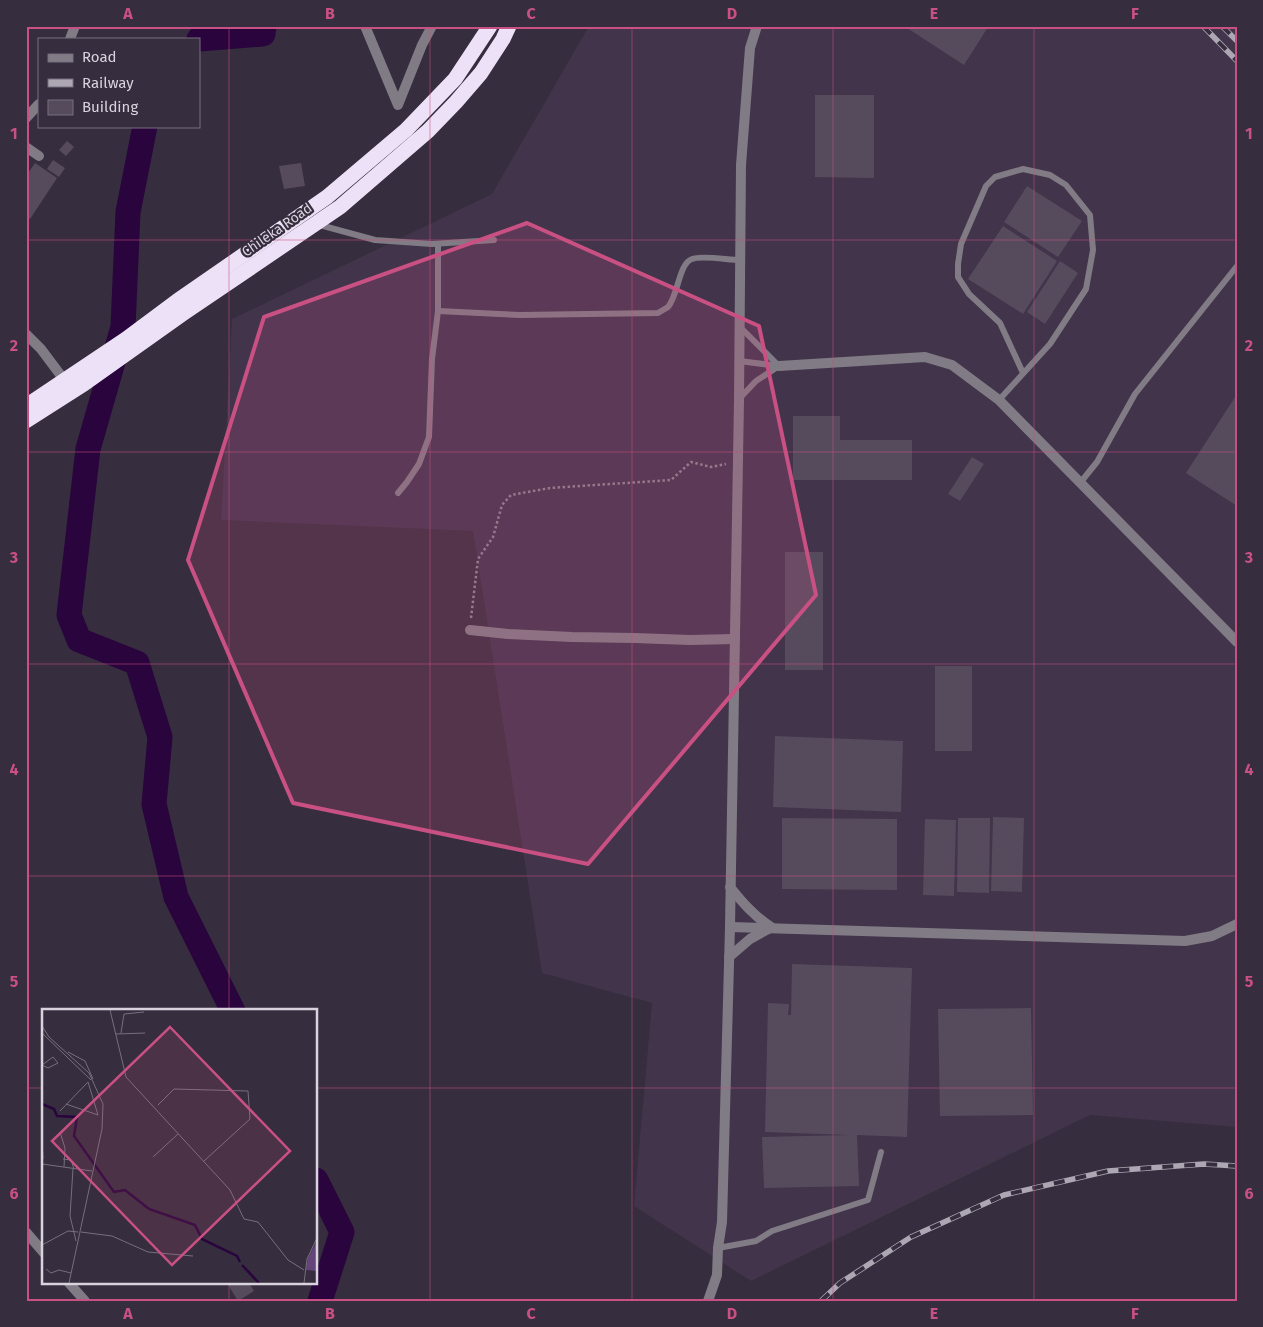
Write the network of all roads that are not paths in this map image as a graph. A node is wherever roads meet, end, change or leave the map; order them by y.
1 (75, 26) edge
2 (365, 26) edge
3 (432, 26) edge
4 (490, 26) edge
5 (509, 26) edge
6 (757, 26) edge
7 (70, 38) edge
8 (38, 105) edge
9 (26, 118) edge
10 (26, 147) edge
11 (39, 156) dead end
12 (315, 224) junction
13 (494, 240) dead end
14 (438, 244) junction
15 (740, 260) junction
16 (1237, 266) edge
17 (438, 311) junction
18 (739, 326) junction
19 (26, 334) edge
20 (129, 345) junction
21 (738, 361) junction
22 (779, 366) junction
23 (1023, 373) junction
24 (64, 381) junction
25 (739, 400) junction
26 (999, 400) junction
27 (26, 406) edge
28 (26, 421) edge
29 (1080, 483) junction
30 (398, 493) dead end
31 (470, 630) road end
32 (735, 639) junction
33 (1237, 642) edge
34 (730, 886) junction
35 (1237, 924) edge
36 (730, 926) junction
37 (771, 928) junction
38 (729, 957) junction
39 (882, 1152) dead end
40 (26, 1232) edge
41 (718, 1248) junction
42 (42, 1251) edge
43 (70, 1284) edge
44 (85, 1301) edge
45 (708, 1301) edge

1 - 7 street
2 - 3 street
4 - 20 highway
5 - 12 highway, Chileka Road
6 - 15 street
8 - 9 street
10 - 11 street
12 - 14 lane
12 - 20 highway, Chileka Road
13 - 14 lane
14 - 17 lane
15 - 17 lane
15 - 18 street
16 - 29 lane
17 - 30 lane
18 - 21 street
18 - 22 lane
19 - 24 street
20 - 24 highway
20 - 28 highway, Chileka Road
21 - 22 lane
21 - 25 street
22 - 25 lane
22 - 26 street
23 - 23 lane
23 - 26 lane
24 - 27 highway
25 - 32 street
26 - 29 street
29 - 33 street
31 - 32 street
32 - 34 street
34 - 36 street
34 - 37 street
35 - 37 street
36 - 37 street
36 - 38 street
37 - 38 street
38 - 41 street
39 - 41 lane
40 - 42 street
41 - 45 street
43 - 44 street

